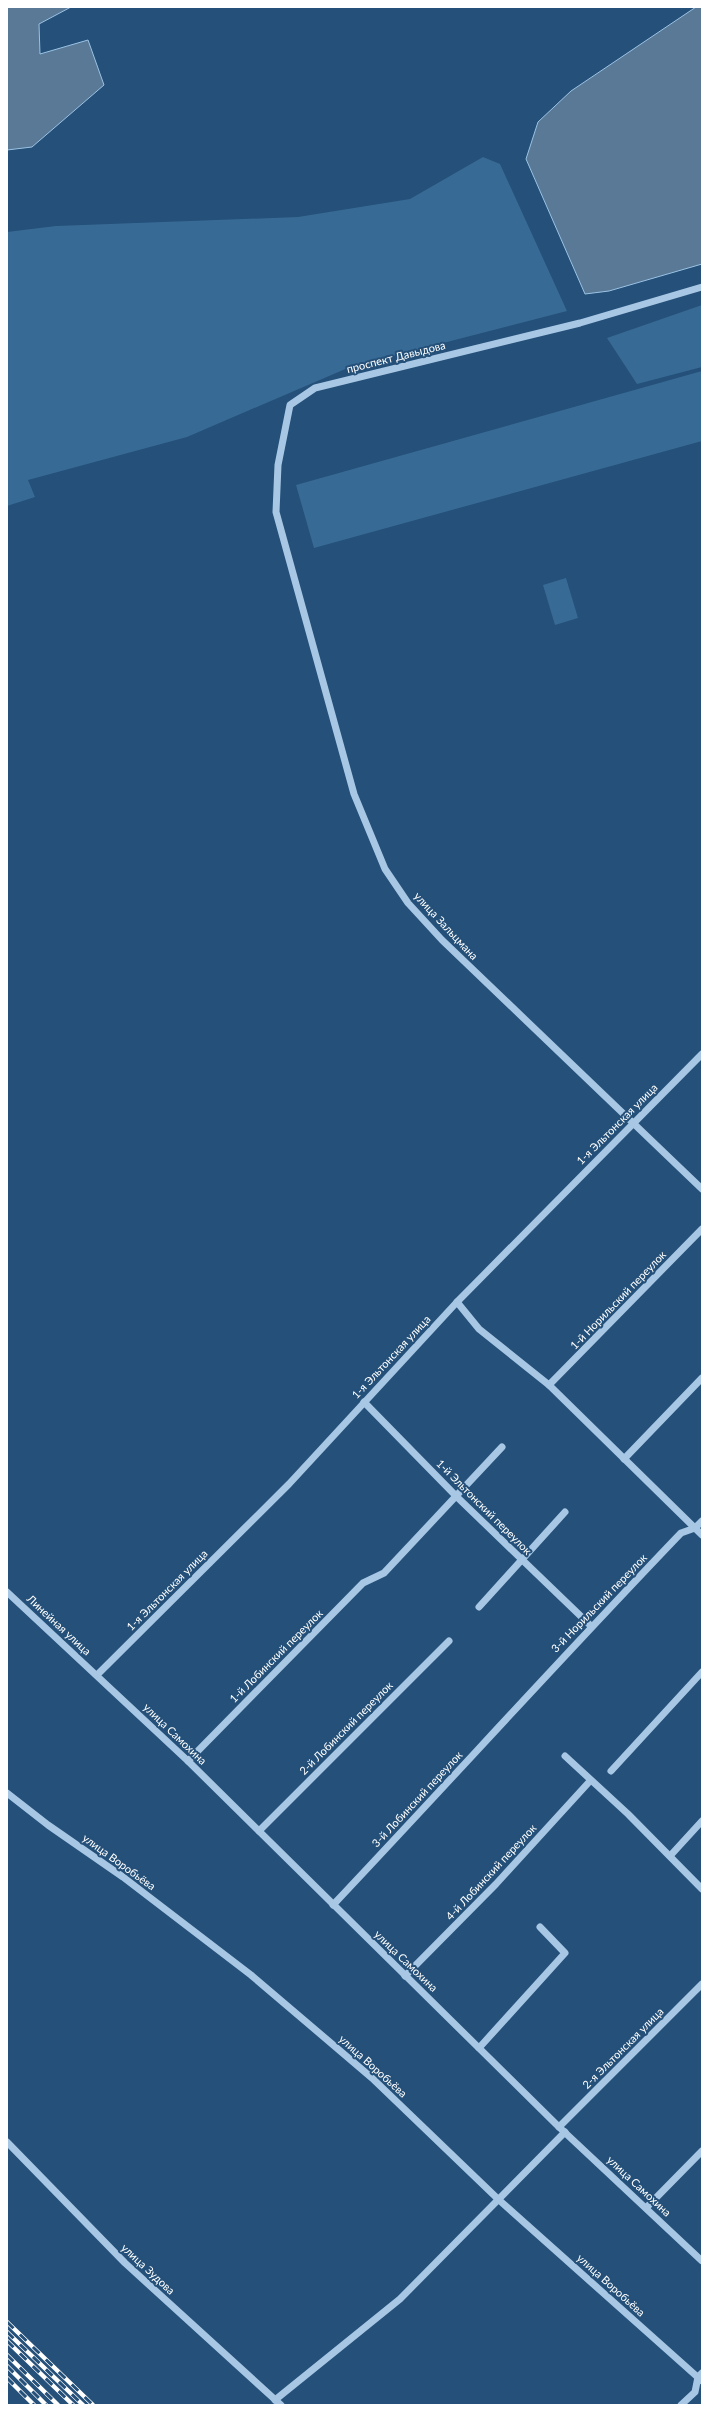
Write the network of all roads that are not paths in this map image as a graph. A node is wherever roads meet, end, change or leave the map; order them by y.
1 (702, 287) edge
2 (301, 598) joint
3 (702, 1054) edge
4 (634, 1123) junction
5 (702, 1189) edge
6 (702, 1229) edge
7 (457, 1302) junction
8 (702, 1378) edge
9 (549, 1385) junction
10 (364, 1402) junction
11 (502, 1447) dead end
12 (624, 1459) junction
13 (458, 1497) junction
14 (565, 1512) dead end
15 (702, 1521) edge
16 (695, 1528) junction
17 (702, 1535) edge
18 (522, 1560) junction
19 (7, 1592) edge
20 (479, 1607) dead end
21 (591, 1626) junction
22 (449, 1641) dead end
23 (702, 1672) edge
24 (97, 1675) junction
25 (516, 1707) joint
26 (565, 1756) dead end
27 (188, 1761) junction
28 (611, 1771) dead end
29 (590, 1781) junction
30 (7, 1793) edge
31 (702, 1821) edge
32 (259, 1831) junction
33 (670, 1856) junction
34 (702, 1889) edge
35 (333, 1905) junction
36 (540, 1927) dead end
37 (405, 1976) junction
38 (702, 1984) edge
39 (479, 2048) junction
40 (559, 2126) junction
41 (565, 2132) junction
42 (7, 2142) edge
43 (702, 2151) edge
44 (499, 2200) junction
45 (647, 2207) junction
46 (702, 2261) edge
47 (701, 2377) edge
48 (278, 2402) edge
49 (681, 2405) edge

1 - 2 street, проспект Давыдова
2 - 4 street, улица Зальцмана
3 - 4 street, 1-я Эльтонская улица
4 - 5 street, улица Зальцмана
4 - 7 street, 1-я Эльтонская улица
6 - 9 street, 1-й Норильский переулок
7 - 9 street
7 - 10 street, 1-я Эльтонская улица
8 - 12 street
9 - 12 street
10 - 13 street, 1-й Эльтонский переулок
10 - 24 street, 1-я Эльтонская улица
11 - 13 street
12 - 16 street
13 - 18 street, 1-й Эльтонский переулок
13 - 27 street, 1-й Лобинский переулок
14 - 18 street
15 - 16 street, 3-й Норильский переулок
16 - 17 street
16 - 21 street, 3-й Норильский переулок
18 - 20 street
18 - 21 street, 1-й Эльтонский переулок
19 - 24 street, Линейная улица
21 - 25 street, 3-й Норильский переулок
22 - 32 street, 2-й Лобинский переулок
23 - 28 street
24 - 27 street, улица Самохина
25 - 35 street, 3-й Лобинский переулок
26 - 29 street
27 - 32 street, улица Самохина
29 - 33 street
29 - 37 street, 4-й Лобинский переулок
30 - 44 street, улица Воробьёва
31 - 33 street
32 - 35 street, улица Самохина
33 - 34 street
35 - 37 street, улица Самохина
36 - 39 street
37 - 39 street, улица Самохина
38 - 40 street, 2-я Эльтонская улица
39 - 40 street, улица Самохина
40 - 41 street, улица Самохина
41 - 44 street
41 - 45 street, улица Самохина
42 - 48 street, улица Зудова
43 - 45 street
44 - 47 street, улица Воробьёва
44 - 48 street
45 - 46 street, улица Самохина
47 - 49 street

